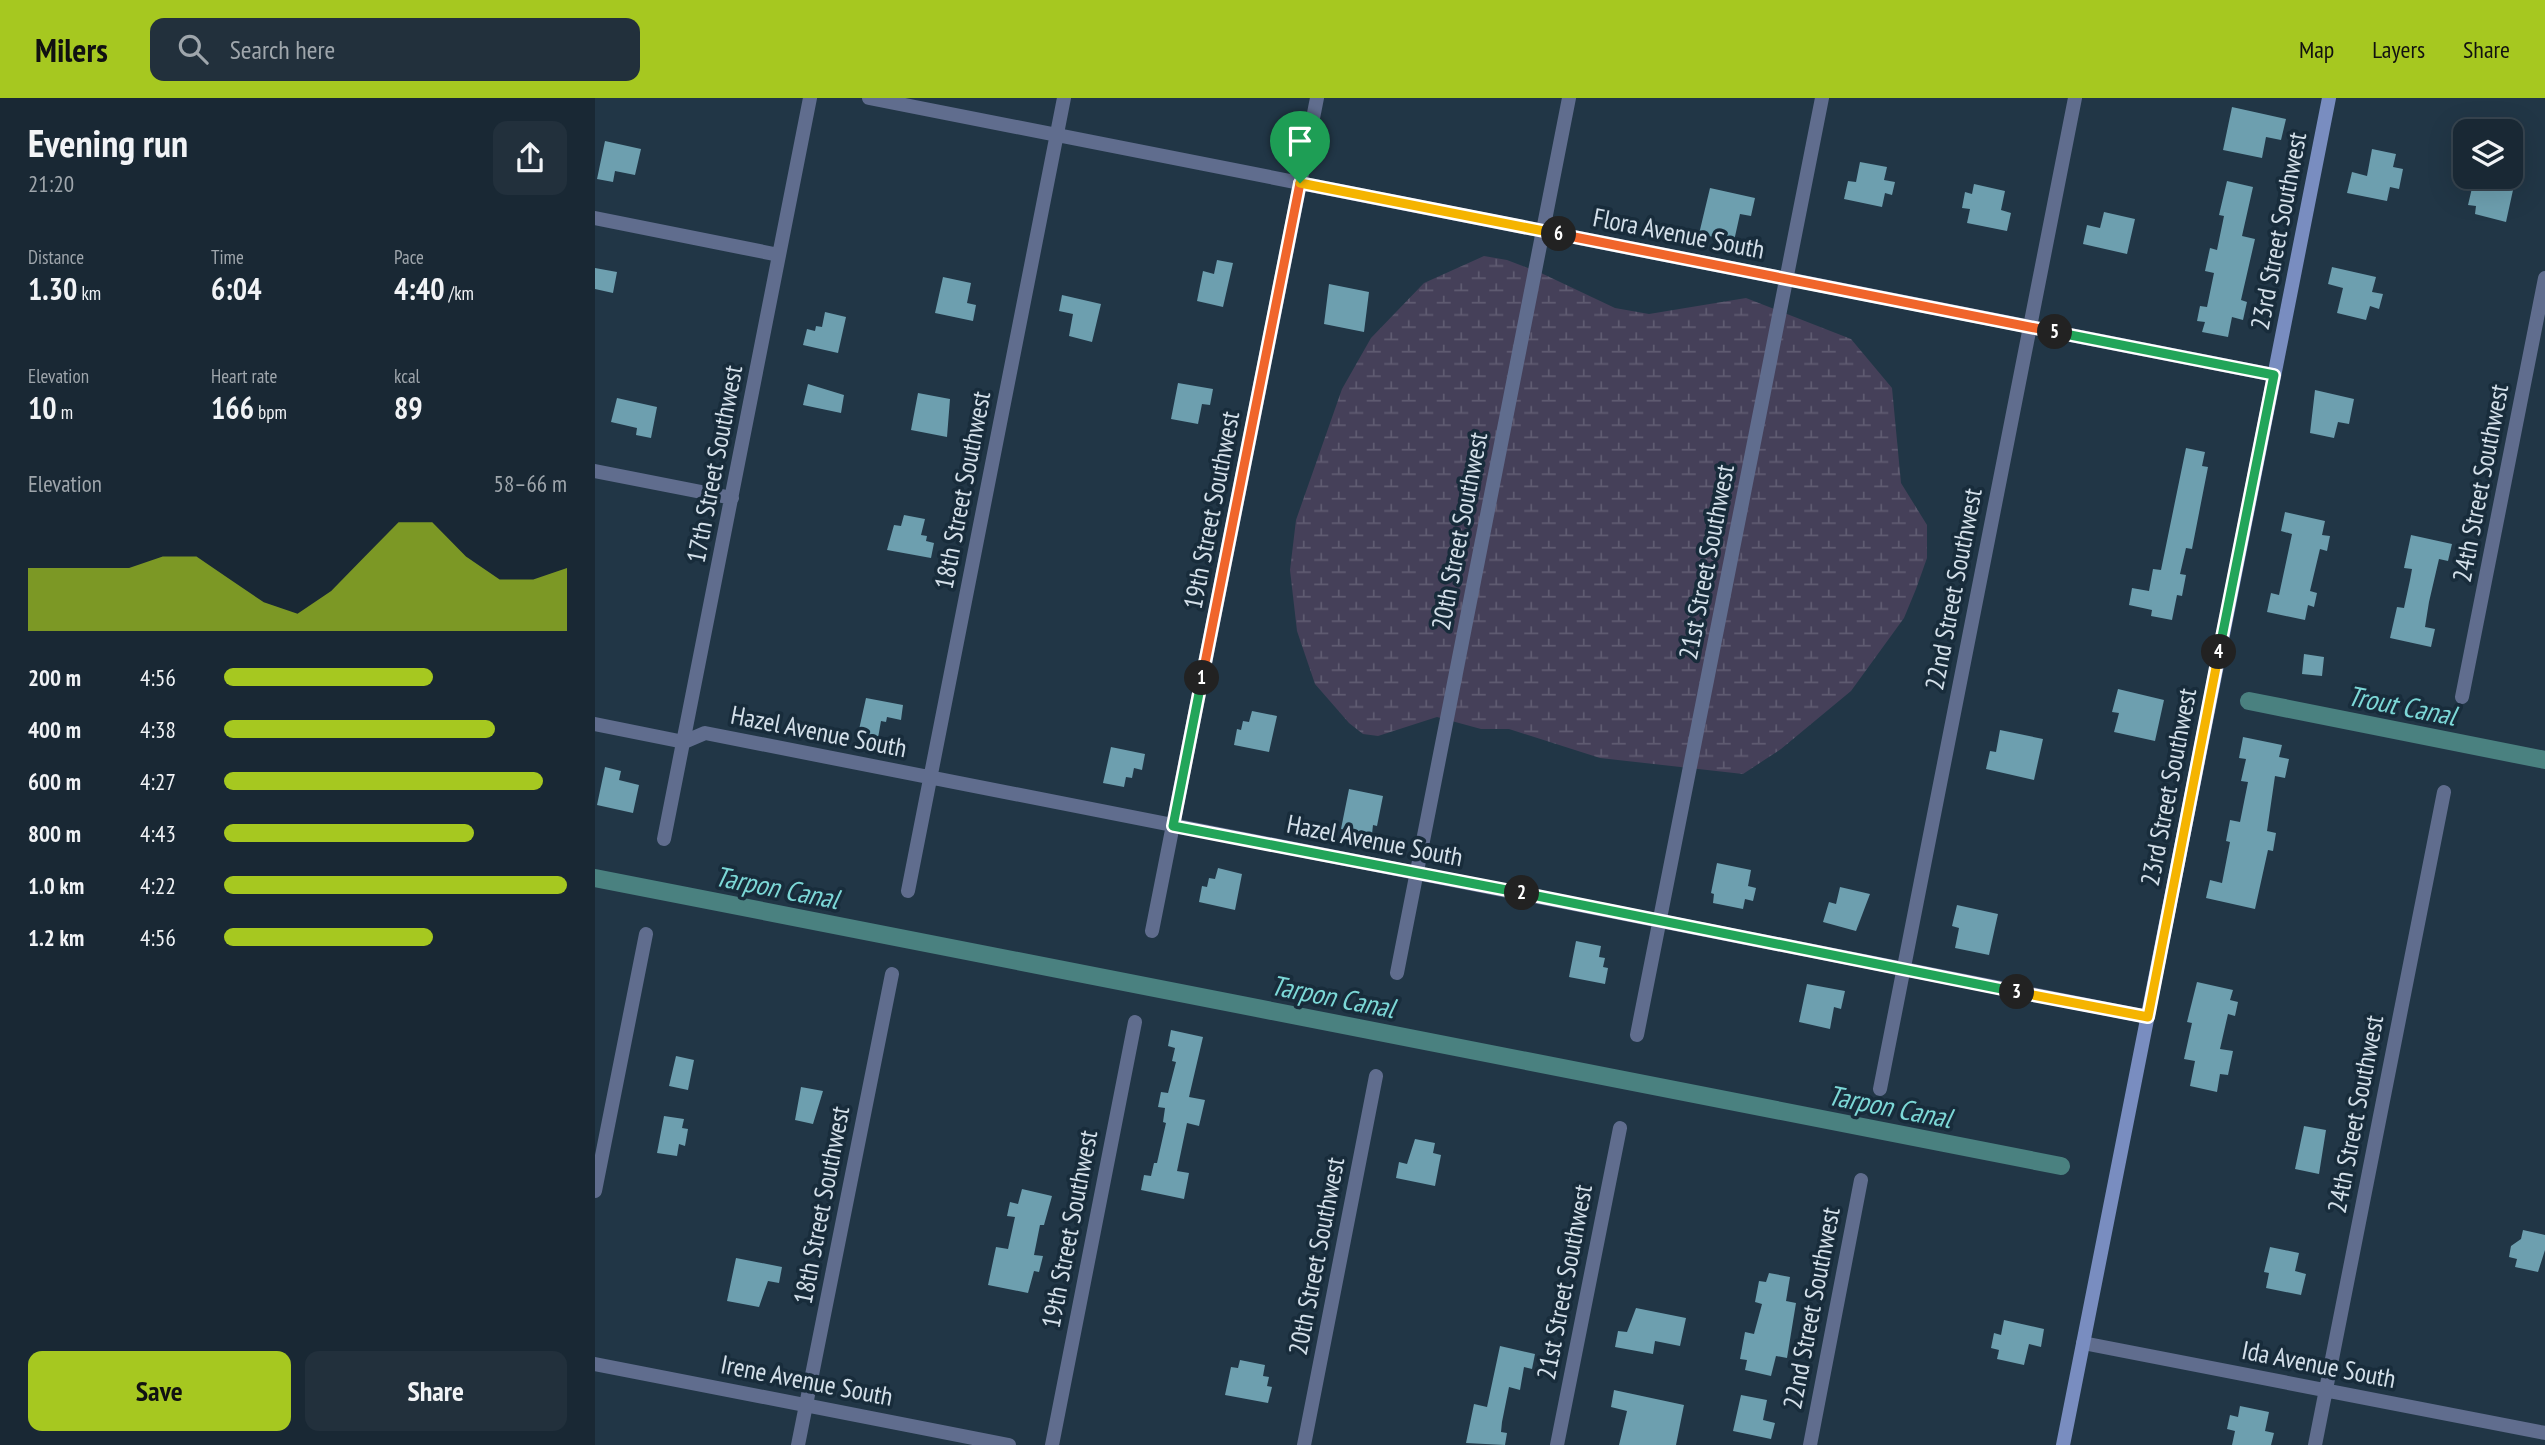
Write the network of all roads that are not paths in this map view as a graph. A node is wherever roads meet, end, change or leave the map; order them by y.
1 (810, 98) edge
2 (869, 98) edge
3 (1064, 98) edge
4 (1317, 98) edge
5 (1569, 98) edge
6 (1822, 98) edge
7 (2075, 98) edge
8 (2329, 98) edge
9 (1057, 135) junction
10 (1300, 183) junction
11 (595, 218) edge
12 (1544, 231) junction
13 (779, 255) junction
14 (2545, 278) edge
15 (1787, 279) junction
16 (2030, 327) junction
17 (2274, 375) junction
18 (595, 471) edge
19 (732, 498) junction
20 (2462, 697) dead end
21 (595, 724) edge
22 (684, 742) junction
23 (930, 777) junction
24 (2444, 792) dead end
25 (1173, 826) junction
26 (664, 839) dead end
27 (1417, 873) junction
28 (908, 891) dead end
29 (1660, 922) junction
30 (1152, 931) dead end
31 (646, 934) dead end
32 (1903, 970) junction
33 (1397, 973) dead end
34 (892, 974) dead end
35 (2148, 1017) junction
36 (1135, 1022) dead end
37 (1637, 1035) dead end
38 (1376, 1076) dead end
39 (1880, 1090) dead end
40 (1620, 1128) dead end
41 (1861, 1180) dead end
42 (595, 1191) edge
43 (2083, 1343) junction
44 (595, 1364) edge
45 (2327, 1390) junction
46 (806, 1405) junction
47 (2545, 1433) edge
48 (798, 1445) edge
49 (1009, 1445) edge
50 (1052, 1445) edge
51 (1304, 1445) edge
52 (1557, 1445) edge
53 (1809, 1445) edge
54 (2063, 1445) edge
55 (2315, 1445) edge

1 - 13 street, 17th Street Southwest
2 - 9 street, Flora Avenue South
3 - 9 street, 18th Street Southwest
4 - 10 street, 19th Street Southwest
5 - 12 street, 20th Street Southwest
6 - 15 street, 21st Street Southwest
7 - 16 street, 22nd Street Southwest
8 - 17 street, 23rd Street Southwest
9 - 10 street, Flora Avenue South
9 - 23 street, 18th Street Southwest
10 - 12 street, Flora Avenue South
10 - 25 street, 19th Street Southwest
11 - 13 street
12 - 15 street, Flora Avenue South
12 - 27 street, 20th Street Southwest
13 - 19 street, 17th Street Southwest
14 - 20 street, 24th Street Southwest
15 - 16 street, Flora Avenue South
15 - 29 street, 21st Street Southwest
16 - 17 street, Flora Avenue South
16 - 32 street, 22nd Street Southwest
17 - 35 street, 23rd Street Southwest
18 - 19 street
19 - 22 street, 17th Street Southwest
21 - 22 street, Hazel Avenue South
22 - 23 street, Hazel Avenue South
22 - 26 street, 17th Street Southwest
23 - 25 street, Hazel Avenue South
23 - 28 street, 18th Street Southwest
24 - 45 street, 24th Street Southwest
25 - 27 street, Hazel Avenue South
25 - 30 street, 19th Street Southwest
27 - 29 street, Hazel Avenue South
27 - 33 street, 20th Street Southwest
29 - 32 street, Hazel Avenue South
29 - 37 street, 21st Street Southwest
31 - 42 street
32 - 35 street, Hazel Avenue South
32 - 39 street, 22nd Street Southwest
34 - 46 street, 18th Street Southwest
35 - 43 street, 23rd Street Southwest
36 - 50 street, 19th Street Southwest
38 - 51 street, 20th Street Southwest
40 - 52 street, 21st Street Southwest
41 - 53 street, 22nd Street Southwest
43 - 45 street, Ida Avenue South
43 - 54 street, 23rd Street Southwest
44 - 46 street, Irene Avenue South
45 - 47 street, Ida Avenue South
45 - 55 street, 24th Street Southwest
46 - 48 street, 18th Street Southwest
46 - 49 street, Irene Avenue South

